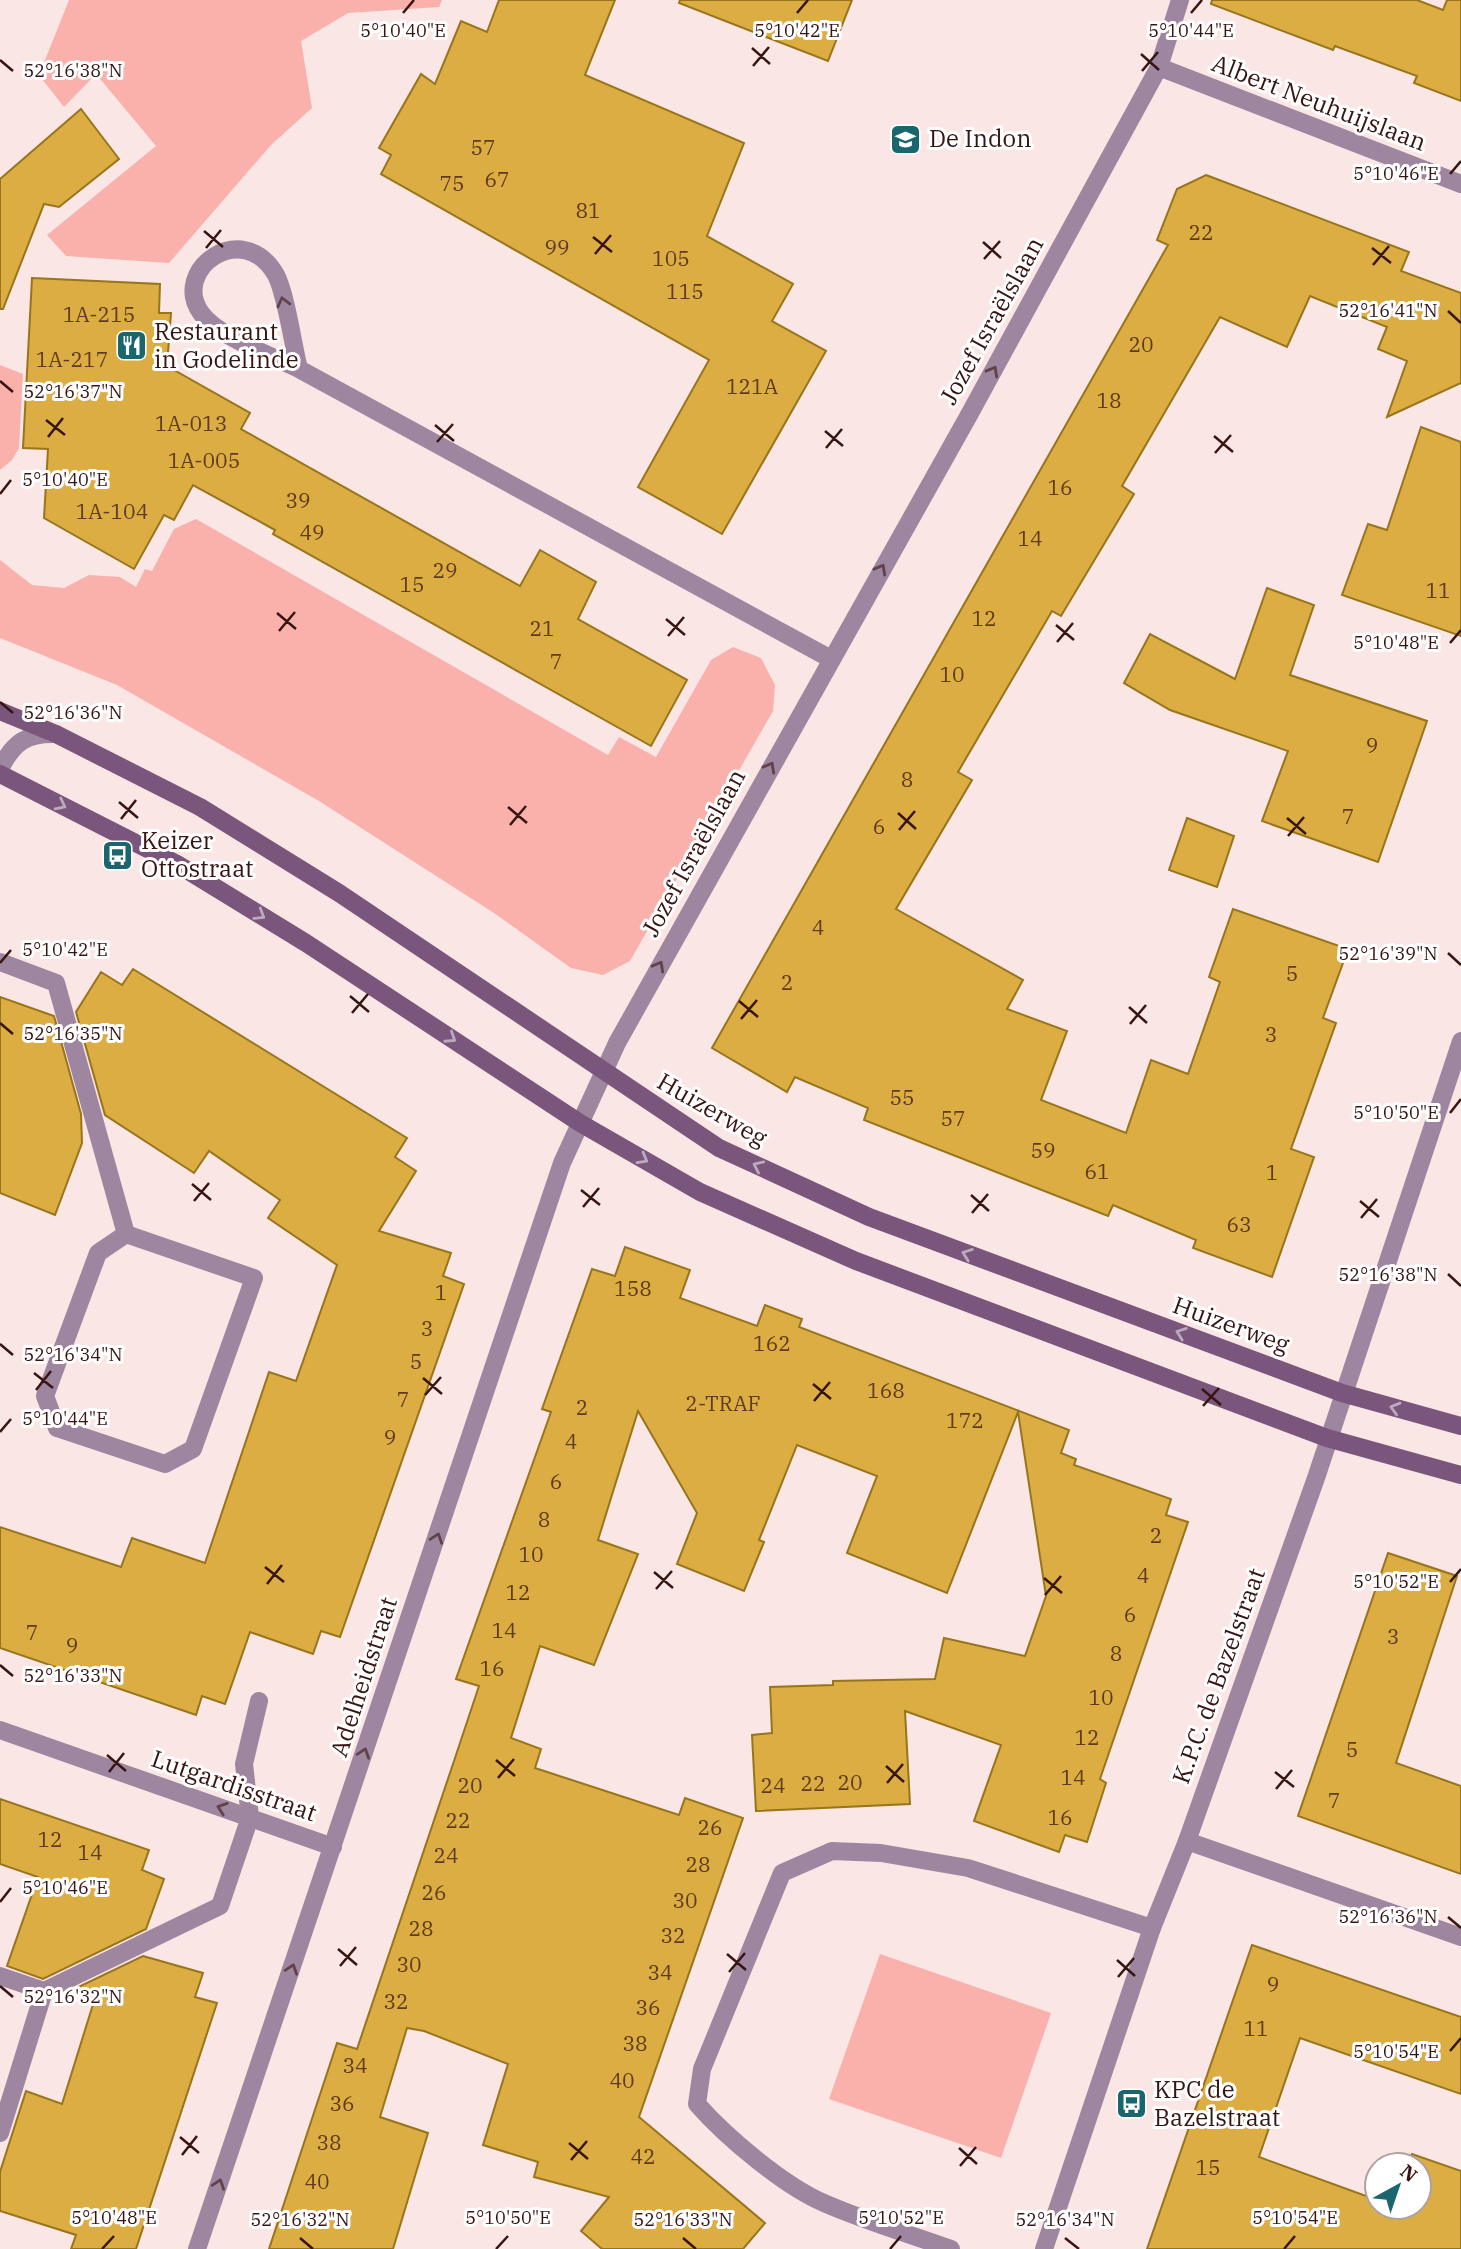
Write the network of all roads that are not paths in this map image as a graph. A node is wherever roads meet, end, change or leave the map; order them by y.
1 (1180, 0) edge
2 (1159, 67) junction
3 (1461, 184) edge
4 (299, 369) junction
5 (831, 659) junction
6 (0, 711) edge
7 (55, 734) junction
8 (0, 771) edge
9 (0, 962) edge
10 (1461, 1041) edge
11 (603, 1072) junction
12 (580, 1123) junction
13 (126, 1234) junction
14 (1342, 1393) junction
15 (1461, 1426) edge
16 (1327, 1438) junction
17 (1461, 1475) edge
18 (259, 1701) dead end
19 (0, 1730) edge
20 (250, 1817) junction
21 (1187, 1840) junction
22 (333, 1847) junction
23 (1152, 1928) junction
24 (1461, 1937) edge
25 (0, 1976) edge
26 (44, 1991) junction
27 (0, 2133) edge
28 (197, 2249) edge
29 (951, 2249) edge
30 (1044, 2249) edge

1 - 2 street, Jozef Israëlslaan
2 - 3 street, Albert Neuhuijslaan
5 -> 2 street, Jozef Israëlslaan
4 -> 4 street
4 - 5 street
11 -> 5 street, Jozef Israëlslaan
6 - 7 main road, Huizerweg
7 - 8 street
7 - 11 main road, Huizerweg
8 -> 12 main road
9 - 13 street
10 - 14 street, K.P.C. de Bazelstraat
11 - 12 street, Jozef Israëlslaan
14 -> 11 main road, Huizerweg
12 -> 16 main road
22 -> 12 street, Adelheidstraat
13 - 13 street
15 -> 14 main road, Huizerweg
14 - 16 street, K.P.C. de Bazelstraat
16 - 17 main road
16 - 21 street, K.P.C. de Bazelstraat
18 - 20 street
20 -> 19 street, Lutgardisstraat
20 - 22 street, Lutgardisstraat
20 - 26 street
21 - 23 street, K.P.C. de Bazelstraat
21 - 24 street
28 -> 22 street, Adelheidstraat
23 - 29 street
23 - 30 street, K.P.C. de Bazelstraat
25 - 26 street
26 - 27 street

